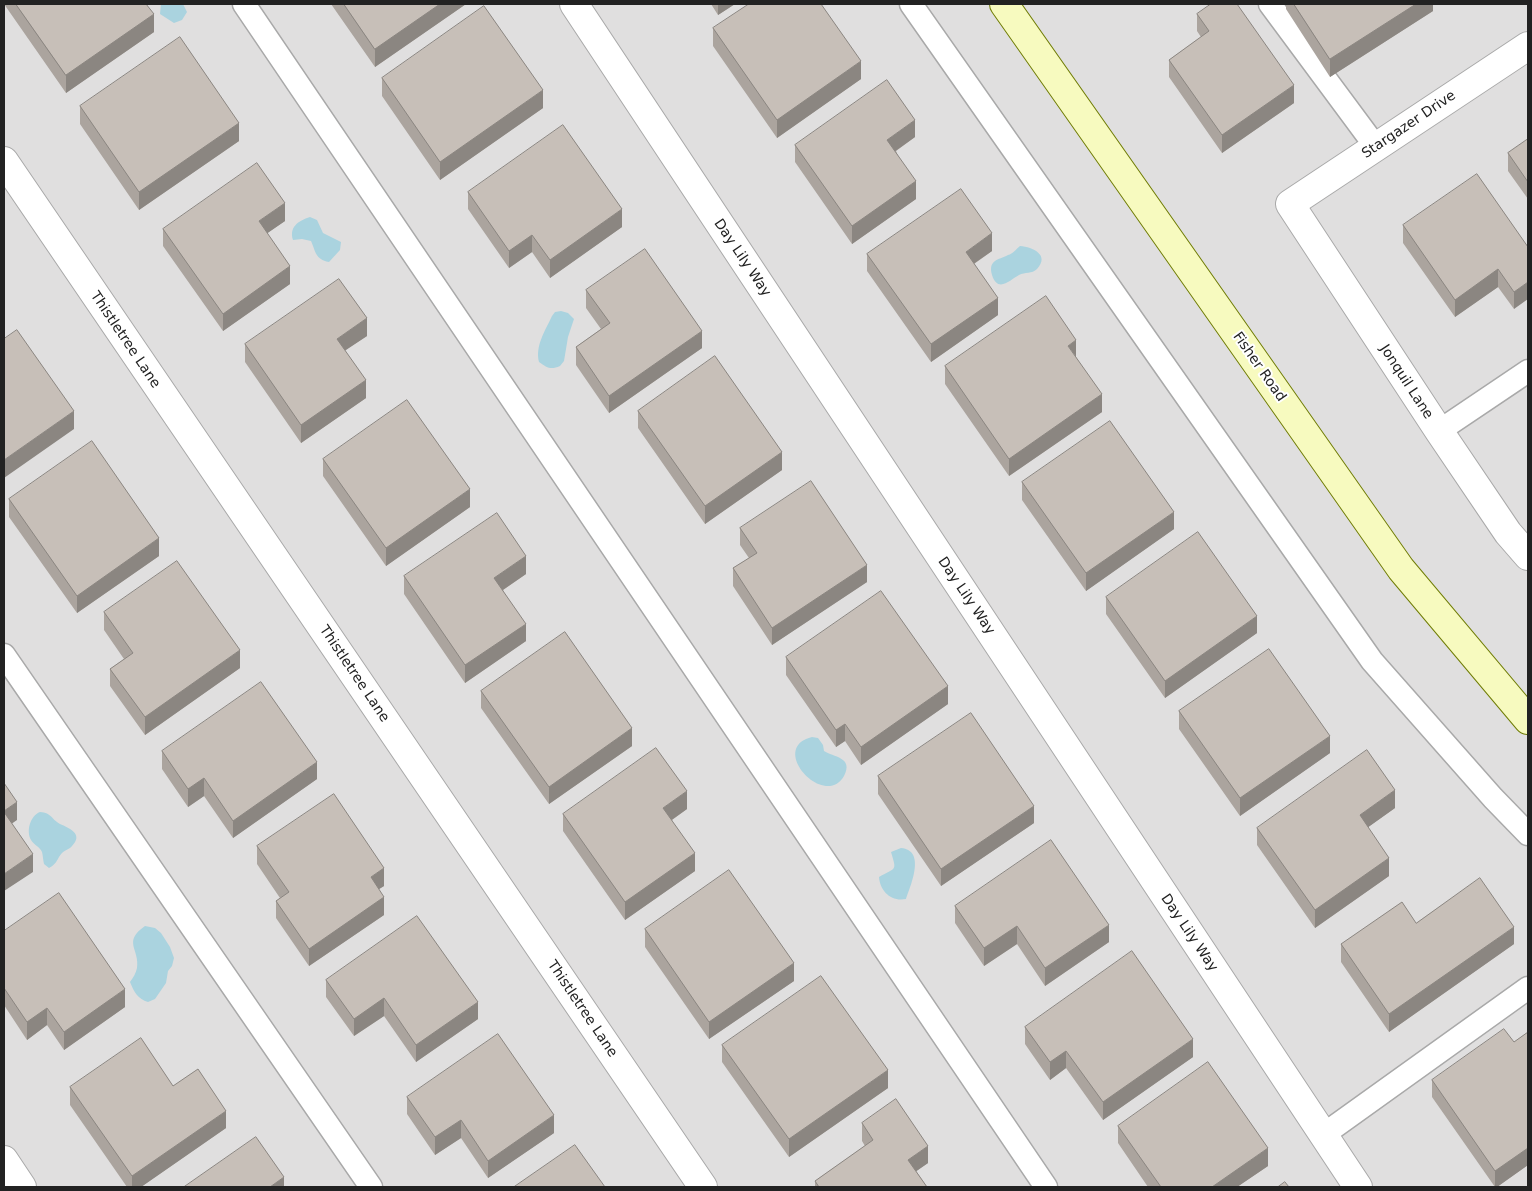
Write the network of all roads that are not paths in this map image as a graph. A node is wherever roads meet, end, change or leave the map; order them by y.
1 (244, 4) edge
2 (574, 4) edge
3 (910, 4) edge
4 (1004, 4) edge
5 (1270, 4) edge
6 (1528, 46) edge
7 (1376, 147) junction
8 (4, 162) edge
9 (1290, 204) joint
10 (1528, 371) edge
11 (1439, 431) junction
12 (1528, 556) edge
13 (4, 655) edge
14 (1528, 720) edge
15 (1528, 834) edge
16 (1528, 988) edge
17 (1323, 1135) junction
18 (4, 1160) edge
19 (22, 1187) edge
20 (371, 1187) edge
21 (703, 1187) edge
22 (1046, 1187) edge
23 (1358, 1187) edge

1 - 22 lane
2 - 17 street, Day Lily Way
3 - 15 lane
4 - 14 street, Fisher Road
5 - 7 lane
6 - 7 street, Stargazer Drive
7 - 9 street, Stargazer Drive
8 - 21 street, Thistletree Lane
9 - 11 street, Jonquil Lane
10 - 11 lane
11 - 12 street, Jonquil Lane
13 - 20 lane
16 - 17 lane
17 - 23 street, Day Lily Way
18 - 19 street

